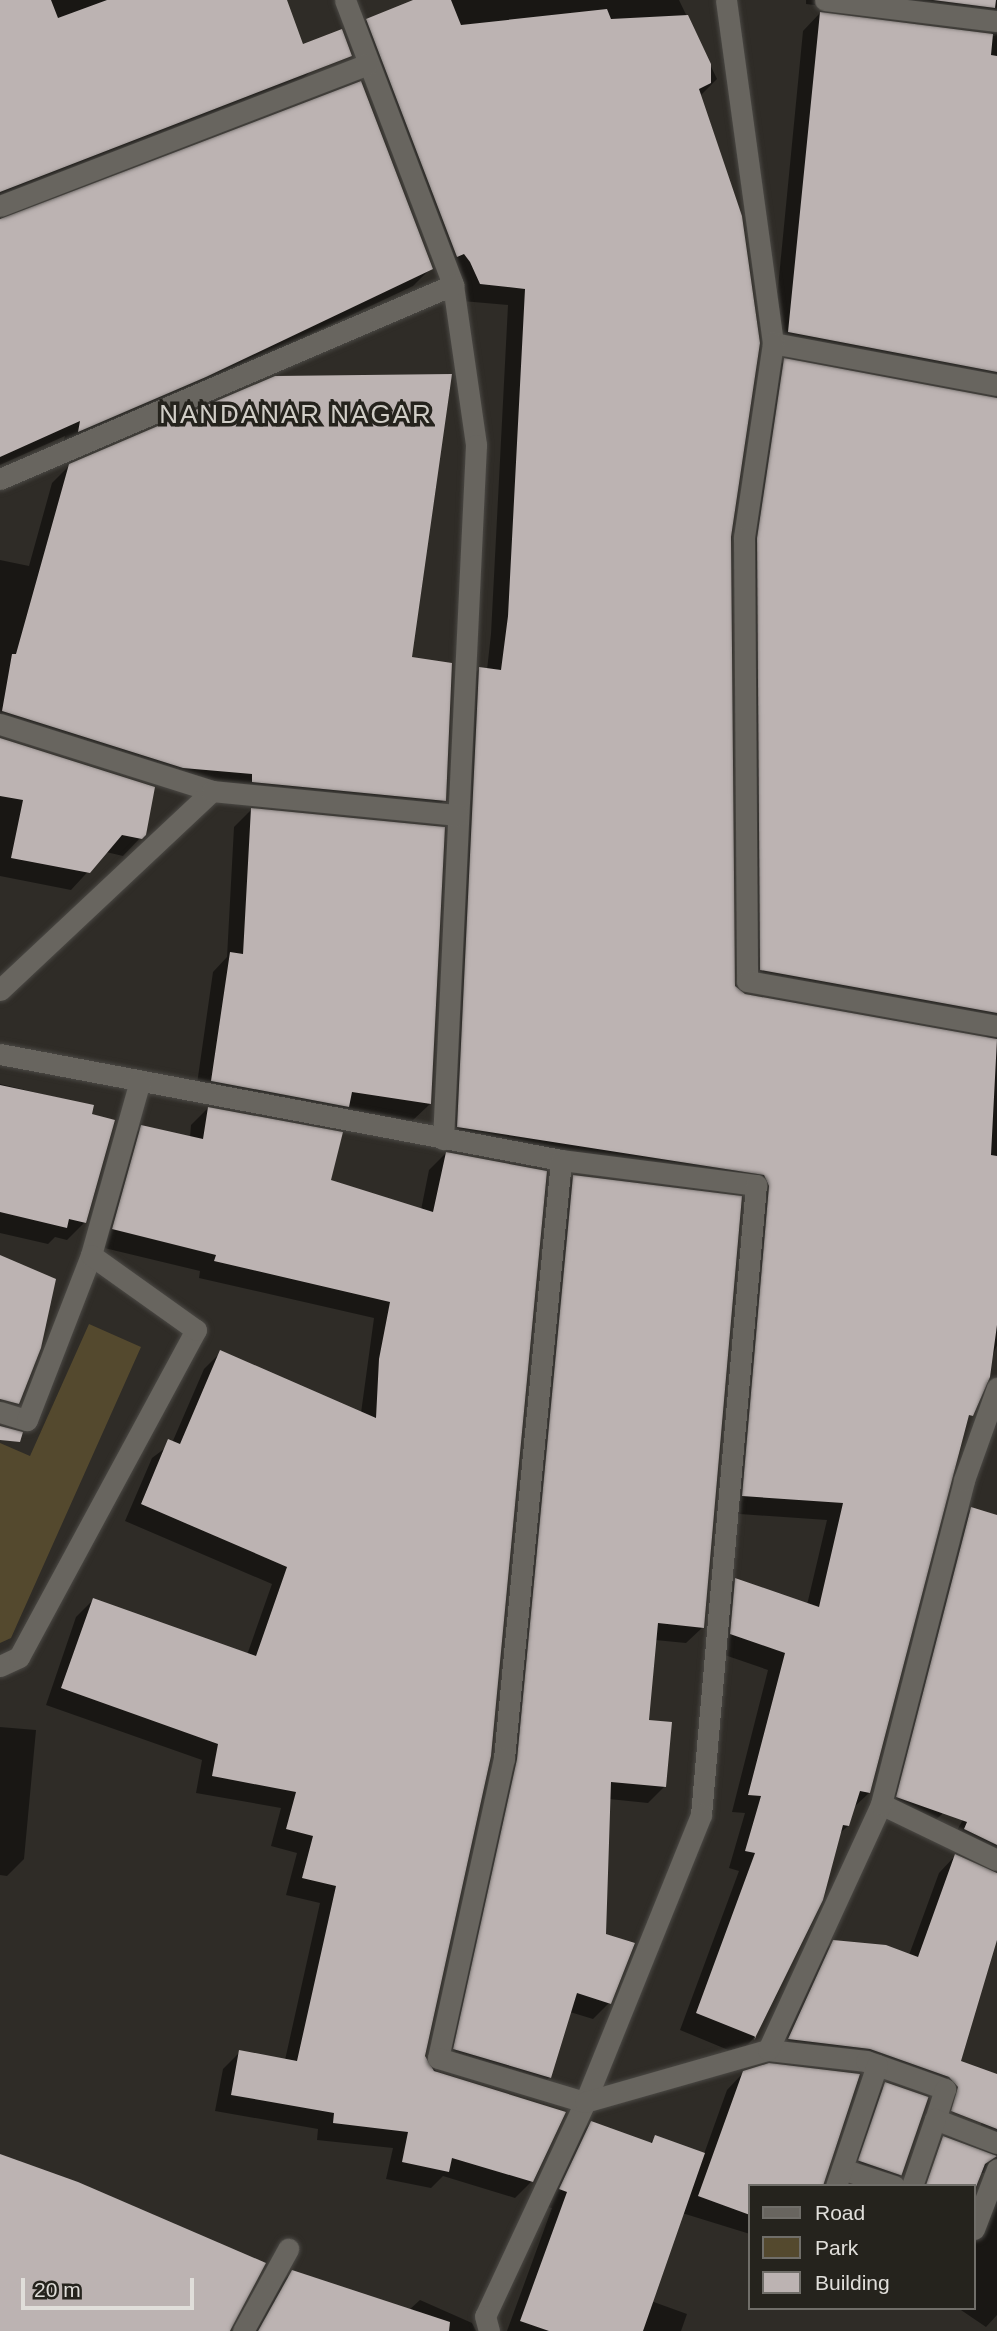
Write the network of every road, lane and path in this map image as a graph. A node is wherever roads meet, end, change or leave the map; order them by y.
1 (345, 0) edge
2 (726, 0) edge
3 (825, 0) edge
4 (997, 21) edge
5 (368, 64) junction
6 (0, 205) edge
7 (453, 285) junction
8 (773, 343) junction
9 (997, 384) edge
10 (0, 479) edge
11 (0, 724) edge
12 (212, 791) junction
13 (458, 815) junction
14 (0, 990) edge
15 (997, 1026) edge
16 (0, 1054) edge
17 (140, 1081) junction
18 (443, 1139) junction
19 (561, 1160) junction
20 (90, 1255) junction
21 (997, 1388) edge
22 (0, 1412) edge
23 (0, 1666) edge
24 (881, 1804) junction
25 (997, 1860) edge
26 (768, 2050) junction
27 (877, 2065) junction
28 (585, 2102) junction
29 (935, 2119) junction
30 (997, 2143) edge
31 (997, 2169) edge
32 (839, 2178) edge
33 (880, 2184) edge
34 (913, 2184) edge
35 (976, 2218) edge
36 (289, 2249) dead end
37 (243, 2331) edge
38 (489, 2331) edge

1 - 5 street
2 - 8 street
3 - 4 street
5 - 6 street
5 - 7 street
7 - 10 street
7 - 13 street
8 - 9 street
8 - 15 street
11 - 12 street
12 - 13 street
12 - 14 street
13 - 18 street
16 - 17 street
17 - 18 street
17 - 20 street
18 - 19 street
19 - 28 street
19 - 28 street
20 - 22 street
20 - 23 street
21 - 24 street
24 - 25 street
24 - 26 street
26 - 27 street
26 - 28 street
27 - 29 street
27 - 32 street
28 - 38 street
29 - 30 street
29 - 34 street
31 - 35 street
32 - 33 street
36 - 37 street

